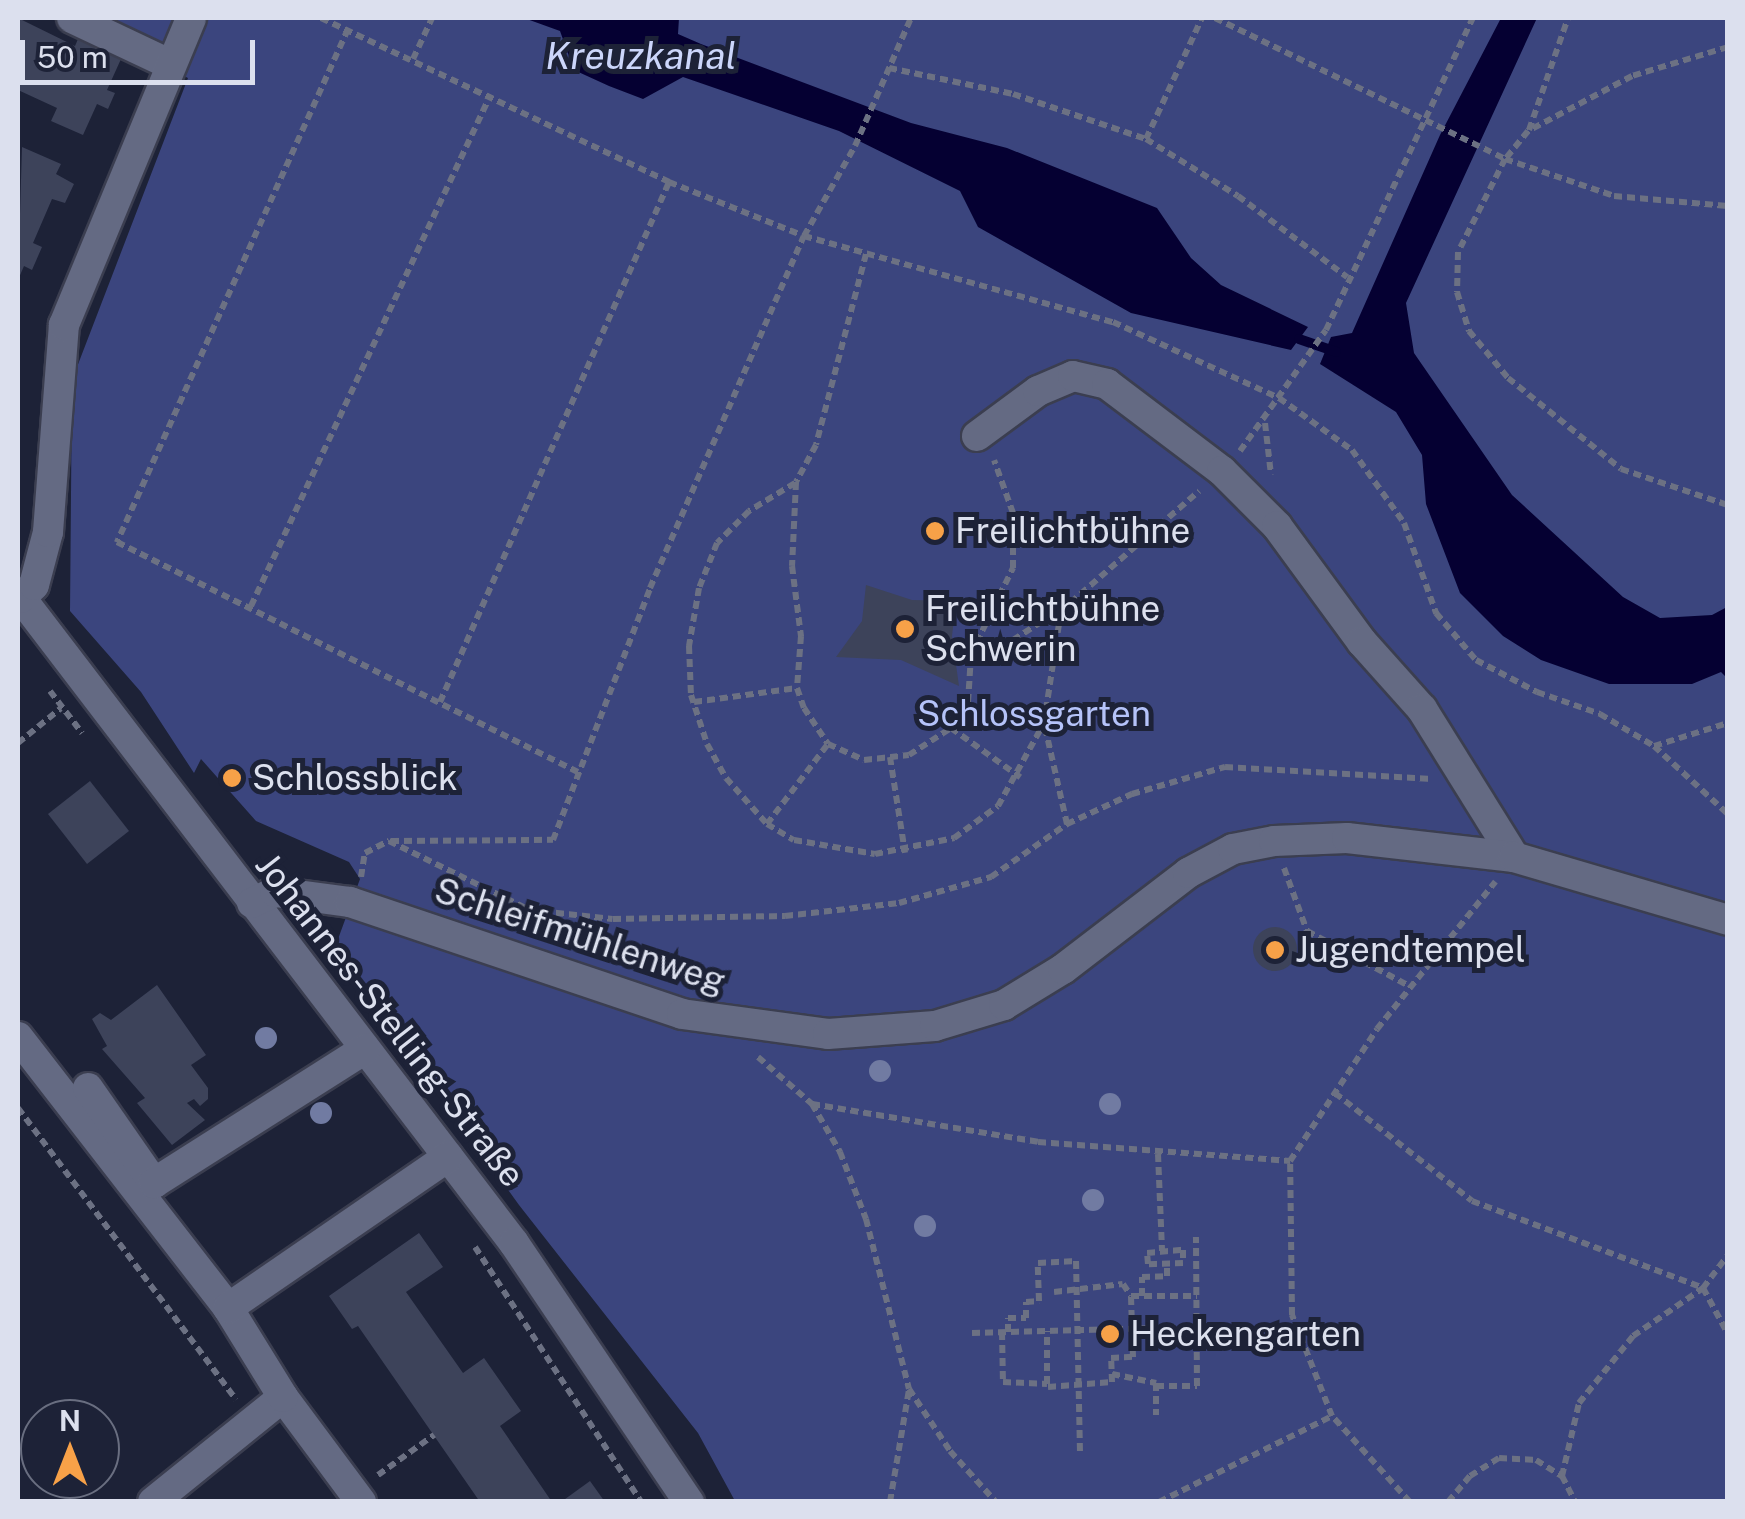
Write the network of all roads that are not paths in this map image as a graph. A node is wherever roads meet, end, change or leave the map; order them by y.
1 (72, 18) edge
2 (191, 18) edge
3 (168, 63) junction
4 (980, 434) road end
5 (19, 596) edge
6 (1514, 858) junction
7 (252, 902) junction
8 (1728, 920) edge
9 (18, 1037) edge
10 (365, 1049) junction
11 (88, 1088) dead end
12 (448, 1158) junction
13 (228, 1308) junction
14 (283, 1396) junction
15 (358, 1497) edge
16 (152, 1502) edge
17 (689, 1502) edge

1 - 3 street
2 - 3 street
3 - 5 street
4 - 6 street
5 - 7 street, Johannes-Stelling-Straße
6 - 7 street, Schleifmühlenweg
6 - 8 street, Schleifmühlenweg
7 - 10 street, Johannes-Stelling-Straße
9 - 13 street
10 - 11 street
10 - 12 street, Johannes-Stelling-Straße
12 - 13 street
12 - 17 street, Johannes-Stelling-Straße
13 - 14 street
14 - 15 street
14 - 16 street

